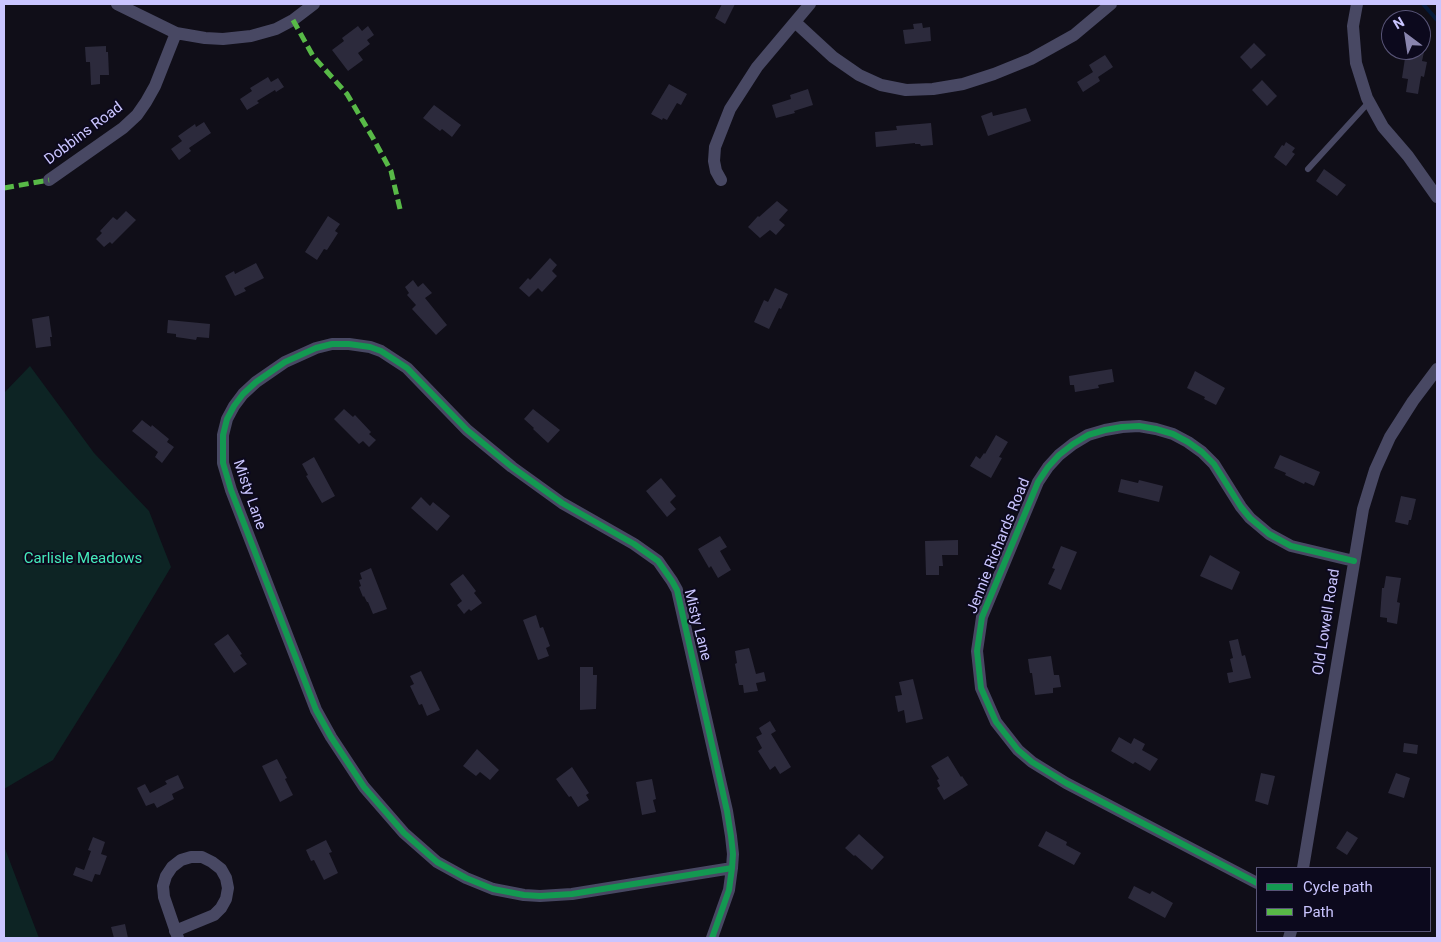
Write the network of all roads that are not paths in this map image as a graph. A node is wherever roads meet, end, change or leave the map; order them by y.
1 (117, 4) edge
2 (314, 4) edge
3 (810, 4) edge
4 (1111, 4) edge
5 (1357, 4) edge
6 (795, 22) junction
7 (176, 33) junction
8 (1370, 102) junction
9 (1308, 169) dead end
10 (49, 180) dead end
11 (721, 180) dead end
12 (1437, 197) edge
13 (1437, 368) edge
14 (1354, 561) junction
15 (1303, 867) edge
16 (732, 868) junction
17 (1256, 882) edge
18 (177, 934) edge
19 (712, 938) edge

1 - 7 street
2 - 7 street
3 - 6 street
4 - 6 street
5 - 8 street
6 - 11 street
7 - 10 street, Dobbins Road
8 - 9 lane
8 - 12 street
13 - 14 street, Old Lowell Road
14 - 15 street, Old Lowell Road
14 - 17 street, Jennie Richards Road
16 - 16 street, Misty Lane
16 - 19 street, Misty Lane
18 - 18 street

